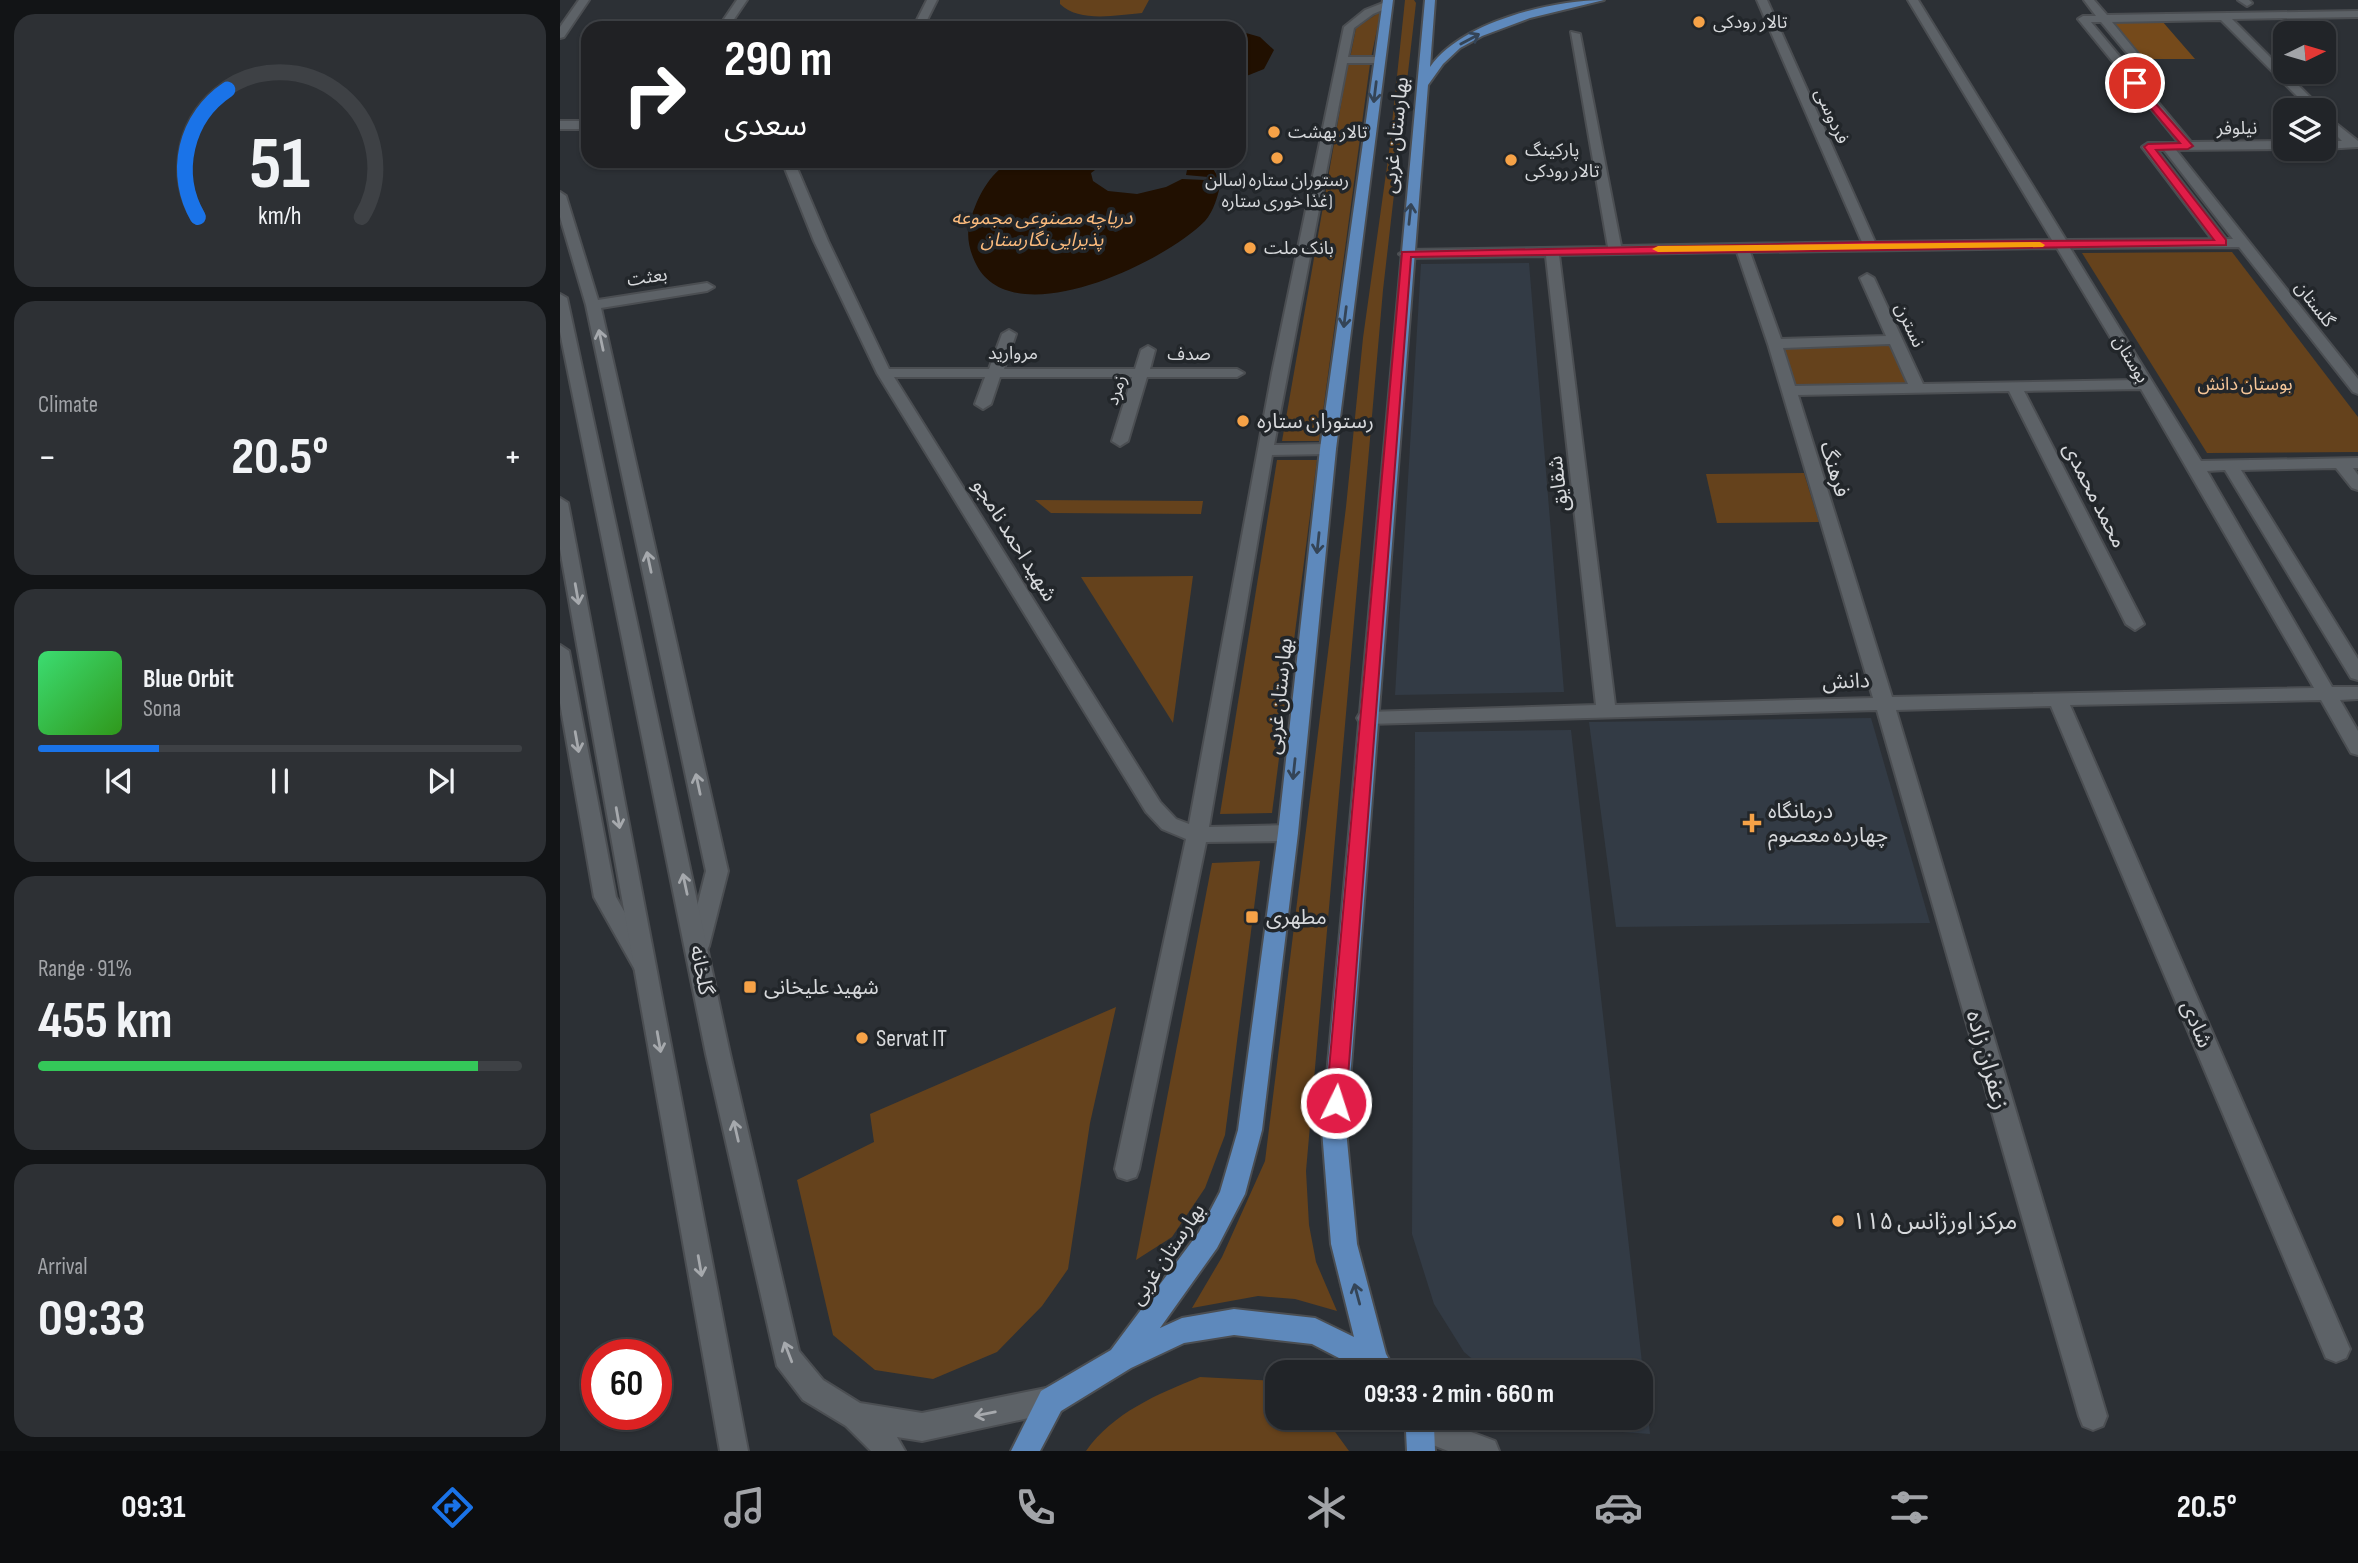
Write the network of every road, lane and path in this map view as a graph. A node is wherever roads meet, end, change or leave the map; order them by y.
1 (584, 0) edge
2 (742, 0) edge
3 (932, 0) edge
4 (1430, 0) edge
5 (1599, 0) edge
6 (1762, 0) edge
7 (1913, 0) edge
8 (2089, 0) edge
9 (2335, 0) edge
10 (1388, 2) edge
11 (2224, 17) junction
12 (2356, 17) edge
13 (2105, 19) junction
14 (728, 21) edge
15 (922, 21) edge
16 (1576, 34) dead end
17 (560, 35) edge
18 (1342, 60) junction
19 (1379, 60) junction
20 (2117, 61) junction
21 (1423, 86) junction
22 (2306, 98) edge
23 (560, 125) edge
24 (581, 125) edge
25 (2336, 127) edge
26 (2355, 144) edge
27 (2273, 145) edge
28 (2336, 145) edge
29 (2167, 146) junction
30 (2188, 146) junction
31 (791, 168) edge
32 (560, 197) edge
33 (2222, 243) junction
34 (2242, 243) junction
35 (2062, 245) junction
36 (1870, 246) junction
37 (1742, 248) junction
38 (1615, 250) junction
39 (1552, 251) junction
40 (1406, 254) junction
41 (1867, 278) dead end
42 (707, 287) dead end
43 (560, 298) edge
44 (593, 305) junction
45 (1009, 334) dead end
46 (1895, 340) junction
47 (1775, 344) junction
48 (1148, 350) dead end
49 (995, 372) junction
50 (884, 373) junction
51 (1142, 373) junction
52 (1237, 373) dead end
53 (2146, 384) junction
54 (2014, 387) junction
55 (1918, 389) junction
56 (2358, 389) edge
57 (1789, 391) junction
58 (983, 404) dead end
59 (1120, 441) dead end
60 (1328, 449) junction
61 (1266, 450) junction
62 (2349, 463) edge
63 (2230, 465) junction
64 (2196, 466) junction
65 (2358, 485) edge
66 (560, 503) edge
67 (2135, 624) dead end
68 (560, 651) edge
69 (2358, 674) edge
70 (2326, 694) junction
71 (2358, 694) edge
72 (2058, 699) junction
73 (1884, 703) junction
74 (1606, 711) junction
75 (1367, 718) junction
76 (2358, 748) edge
77 (1288, 832) junction
78 (1198, 835) junction
79 (698, 946) junction
80 (645, 967) junction
81 (1127, 1170) dead end
82 (2336, 1349) dead end
83 (1121, 1359) junction
84 (1367, 1360) edge
85 (1376, 1360) edge
86 (1051, 1401) junction
87 (856, 1416) junction
88 (2092, 1416) dead end
89 (1418, 1432) edge
90 (734, 1451) edge
91 (891, 1451) edge
92 (1024, 1451) edge
93 (1485, 1451) edge

1 - 17 street
2 - 14 street
3 - 15 street
4 - 21 main road, بهارستان غربی
21 -> 5 main road
6 - 36 street, فردوسی
7 - 35 street, بوستان
8 - 13 street
9 - 12 street
10 - 18 street, بهارستان غربی
10 - 19 main road, بهارستان غربی
11 - 12 street
11 - 13 street
11 - 22 street
13 - 20 street
13 - 20 street
16 - 38 street
18 - 19 street
18 - 61 street, بهارستان غربی
19 -> 60 main road, بهارستان غربی
20 - 30 street
40 -> 21 main road, بهارستان غربی
23 - 24 street
25 - 26 street
26 - 28 street
27 - 30 street, نیلوفر
29 - 30 street
29 - 33 street
29 - 34 street, گلستان
31 - 50 street, شهید احمد نامجو
32 - 44 street
33 - 34 street
33 - 35 street
34 - 56 street, گلستان
35 - 36 street
35 - 53 street, بوستان
36 - 37 street
37 - 38 street
37 - 47 street, فرهنگ
38 - 39 street
39 - 40 street
39 - 74 street, شقایق
40 - 75 main road, بهارستان غربی
41 - 46 street, نسترن
42 - 44 street, بعثت
79 -> 43 street, گلخانه
79 -> 44 street
45 - 49 street
46 - 47 street
46 - 55 street, نسترن
47 - 57 street, فرهنگ
48 - 51 street, زمرد
49 - 50 street, مروارید
49 - 51 street, مروارید
49 - 58 street
50 - 78 street, شهید احمد نامجو
51 - 52 street, صدف
51 - 59 street, زمرد
53 - 54 street
53 - 64 street, بوستان
54 - 55 street
54 - 67 street, محمد محمدی
55 - 57 street
57 - 73 street, فرهنگ
60 - 61 street
60 -> 77 main road, بهارستان غربی
61 - 78 street, بهارستان غربی
62 - 63 street
62 - 65 street
63 - 64 street
63 - 69 street
64 - 70 street, بوستان
66 -> 80 street
68 -> 80 street
70 - 71 street
70 - 72 street, دانش
70 - 76 street, بوستان
72 - 73 street, دانش
72 - 82 street, شادی
73 - 74 street, دانش
73 - 88 street, زعفران زاده
74 - 75 street, دانش
85 -> 75 main road, بهارستان غربی
77 - 78 street, شهید احمد نامجو
77 - 83 main road, بهارستان غربی
78 - 81 street, بهارستان غربی
87 -> 79 street, گلخانه
80 -> 90 street
83 - 84 main road
83 - 86 main road
86 -> 87 street, گلخانه
86 - 92 main road
87 - 91 street
89 - 93 street

